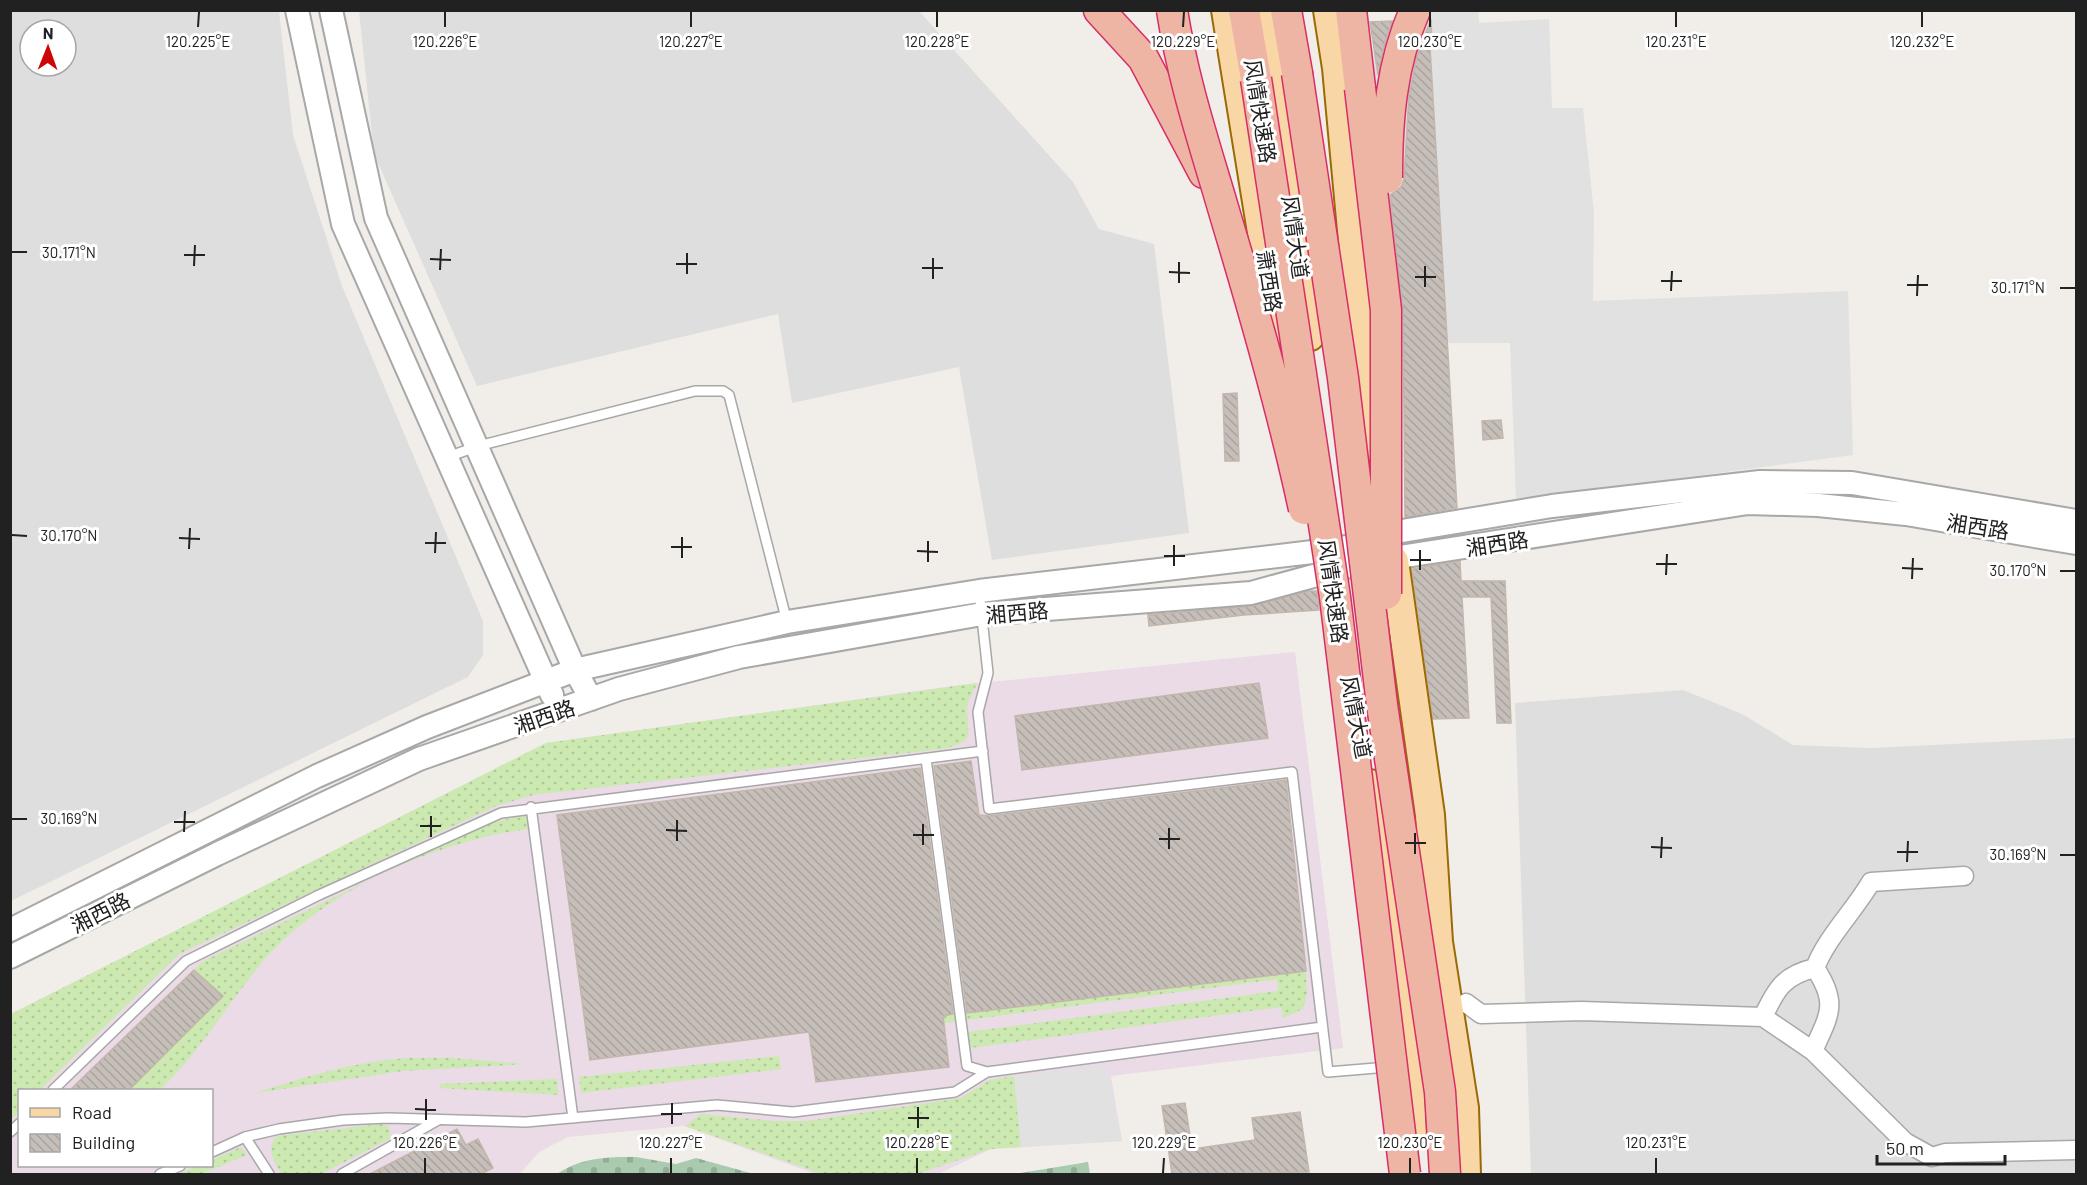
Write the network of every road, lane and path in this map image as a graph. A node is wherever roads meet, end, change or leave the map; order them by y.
1 (297, 10) edge
2 (331, 10) edge
3 (1099, 10) edge
4 (1172, 10) edge
5 (1226, 10) edge
6 (1244, 10) edge
7 (1265, 10) edge
8 (1286, 10) edge
9 (1328, 10) edge
10 (1351, 10) edge
11 (1415, 10) edge
12 (1273, 64) junction
13 (1252, 168) junction
14 (1225, 215) junction
15 (1386, 310) junction
16 (478, 446) junction
17 (448, 457) junction
18 (2076, 521) edge
19 (2076, 543) edge
20 (1392, 546) junction
21 (1360, 554) junction
22 (1324, 563) junction
23 (979, 591) junction
24 (981, 614) junction
25 (787, 622) junction
26 (575, 670) junction
27 (546, 681) junction
28 (591, 699) junction
29 (1382, 705) junction
30 (559, 710) junction
31 (983, 751) junction
32 (926, 759) junction
33 (531, 807) junction
34 (1964, 876) dead end
35 (1369, 879) junction
36 (10, 930) edge
37 (1438, 942) junction
38 (10, 957) edge
39 (1815, 968) junction
40 (1466, 1003) dead end
41 (1763, 1017) junction
42 (1323, 1027) junction
43 (1813, 1051) junction
44 (1409, 1065) junction
45 (987, 1072) junction
46 (54, 1089) edge
47 (573, 1118) junction
48 (440, 1119) junction
49 (245, 1137) junction
50 (2076, 1150) edge
51 (213, 1152) edge
52 (1933, 1166) edge
53 (178, 1167) edge
54 (160, 1174) edge
55 (269, 1174) edge
56 (342, 1174) edge
57 (1405, 1174) edge
58 (1415, 1174) edge
59 (1445, 1174) edge
60 (1466, 1174) edge

1 - 17 street
2 - 16 street
3 - 14 highway, bridge
4 - 14 highway, bridge
5 - 13 main road, 萧西路
6 - 35 highway, 风情快速路, bridge
7 - 12 main road, 风情大道
8 - 29 highway, 风情快速路, bridge
9 - 20 main road
10 - 15 highway, bridge
11 - 15 highway, bridge
12 - 13 main road
12 - 22 main road, 风情大道
13 - 22 main road, 萧西路
14 - 35 highway, bridge
15 - 29 highway, bridge
16 - 17 lane
16 - 25 lane
16 - 26 street
17 - 27 street
18 - 20 street, 湘西路
19 - 20 street, 湘西路
20 - 21 street, 湘西路
20 - 37 main road
21 - 22 street, 湘西路
21 - 37 main road
22 - 23 street, 湘西路
22 - 24 street, 湘西路
22 - 44 main road, 风情大道
23 - 24 lane
23 - 25 street, 湘西路
24 - 28 street, 湘西路
24 - 31 lane
25 - 26 street, 湘西路
26 - 27 street, 湘西路
26 - 28 street
27 - 30 street
27 - 36 street, 湘西路
28 - 30 street, 湘西路
29 - 59 highway, 风情快速路, bridge
30 - 38 street, 湘西路
31 - 32 lane
31 - 42 lane
32 - 33 lane
32 - 45 lane
33 - 46 lane
33 - 47 lane
34 - 39 street
35 - 57 highway, 风情快速路, bridge
37 - 60 main road
39 - 41 street
39 - 43 street
40 - 41 street
41 - 43 street
42 - 44 lane
42 - 45 lane
43 - 52 street
44 - 58 main road, 风情大道
45 - 47 lane
47 - 48 lane
48 - 49 lane
48 - 56 lane
49 - 51 lane
49 - 55 lane
50 - 52 street
53 - 54 lane

